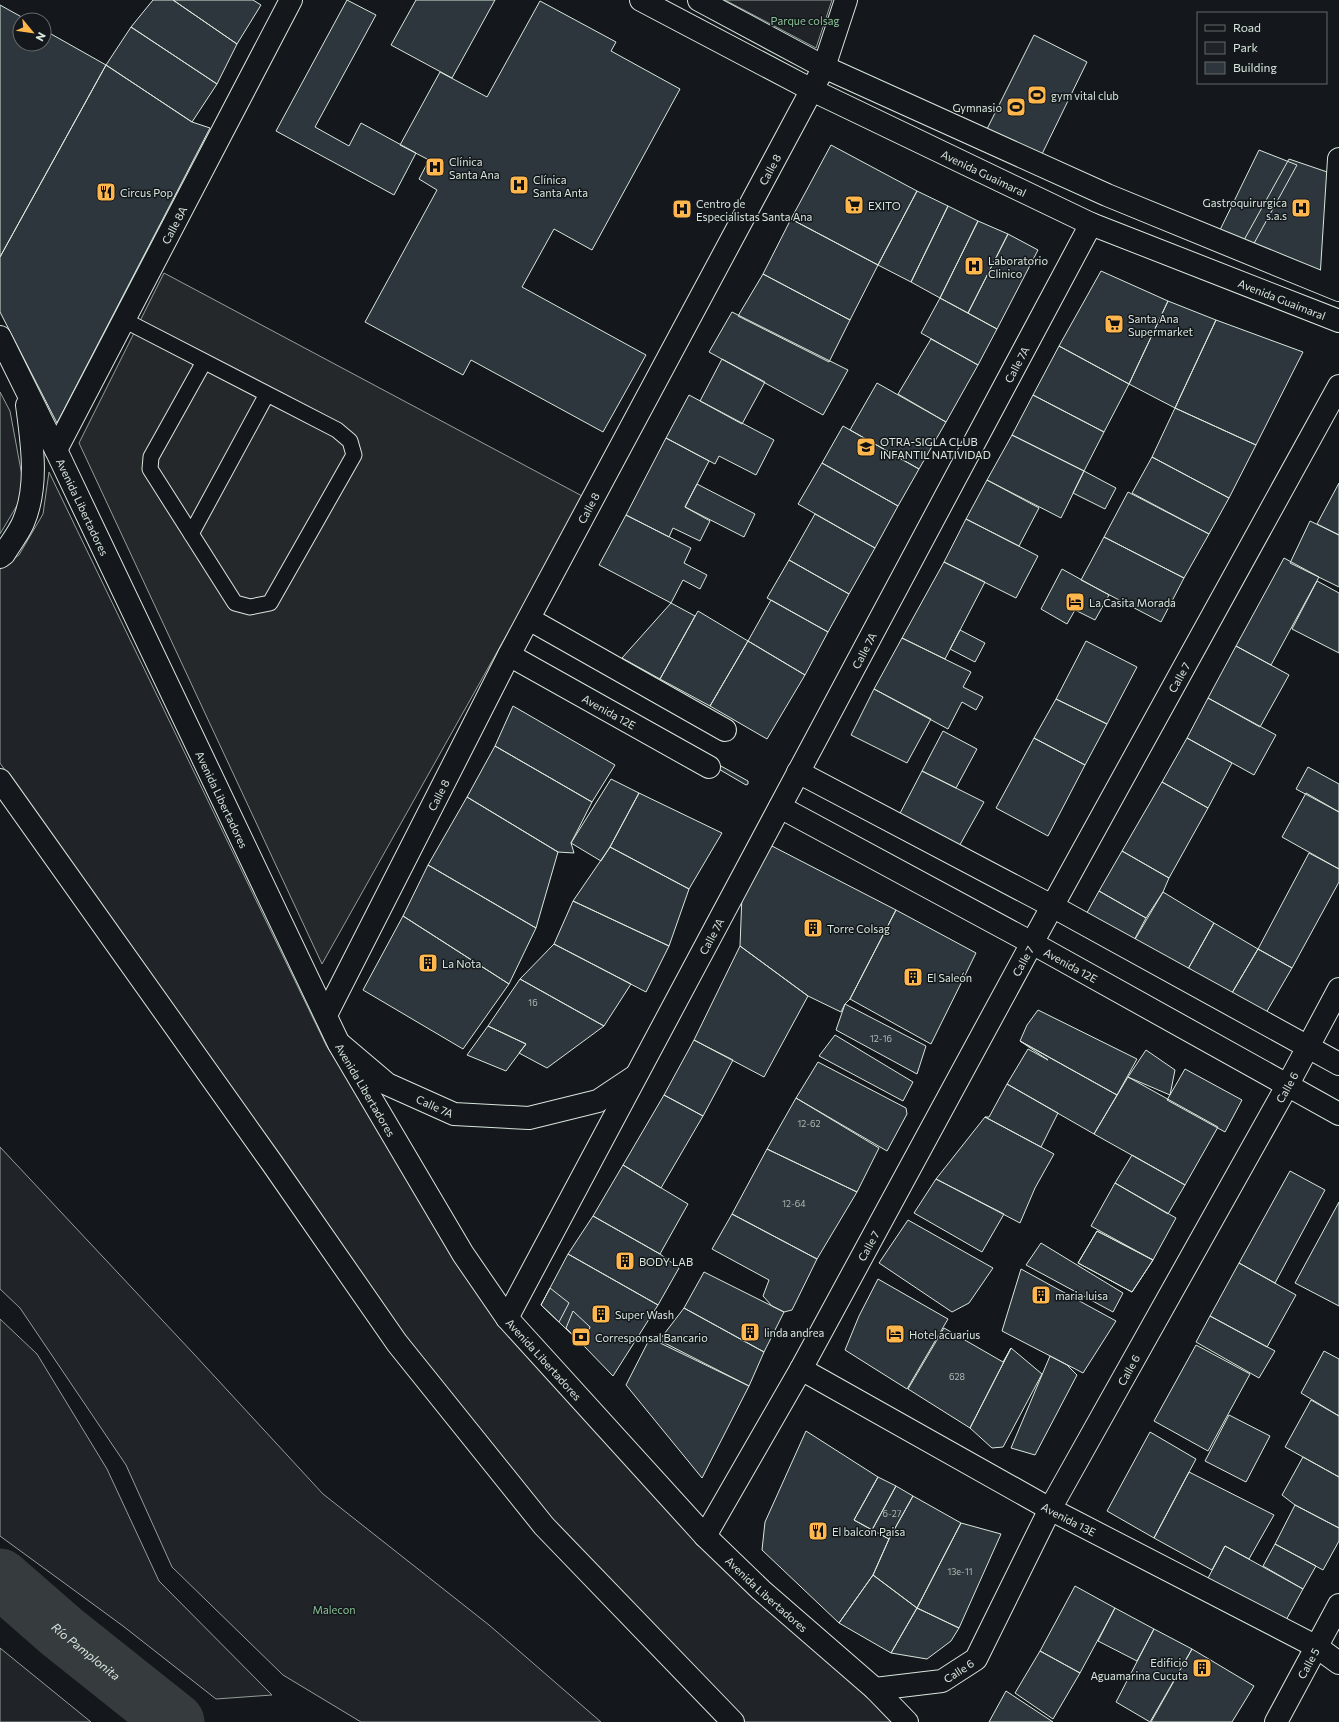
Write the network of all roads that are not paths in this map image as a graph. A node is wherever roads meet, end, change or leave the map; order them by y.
1 (291, 0) edge
2 (641, 0) edge
3 (699, 0) edge
4 (846, 0) edge
5 (824, 67) junction
6 (812, 90) junction
7 (1339, 158) edge
8 (1091, 224) junction
9 (1335, 288) edge
10 (124, 320) junction
11 (1339, 320) edge
12 (0, 337) edge
13 (204, 362) junction
14 (1339, 386) edge
15 (25, 387) junction
16 (267, 394) junction
17 (56, 450) junction
18 (191, 534) junction
19 (0, 557) edge
20 (529, 619) junction
21 (509, 655) junction
22 (725, 730) dead end
23 (709, 767) dead end
24 (798, 772) junction
25 (0, 780) edge
26 (780, 807) junction
27 (1052, 906) junction
28 (1032, 943) junction
29 (1339, 989) edge
30 (326, 1015) junction
31 (339, 1044) junction
32 (1307, 1048) junction
33 (1339, 1064) edge
34 (636, 1077) junction
35 (1287, 1086) junction
36 (1339, 1114) edge
37 (507, 1318) junction
38 (801, 1369) junction
39 (1050, 1509) junction
40 (705, 1536) junction
41 (1339, 1604) edge
42 (1317, 1647) junction
43 (1339, 1663) edge
44 (875, 1689) junction
45 (733, 1722) edge
46 (907, 1722) edge
47 (1276, 1722) edge

1 - 10 street, Calle 8A
2 - 6 street, Avenida Guaimaral
3 - 5 street
4 - 5 street, Calle 8
5 - 6 street, Calle 8
5 - 9 street
6 - 8 street, Avenida Guaimaral
6 - 20 street, Calle 8
7 - 9 street
8 - 11 street, Avenida Guaimaral
8 - 24 street, Calle 7A
10 - 13 lane
10 - 17 street, Calle 8A
12 - 15 street, Avenida Libertadores
13 - 16 lane
13 - 18 lane
14 - 27 street, Calle 7
15 - 17 street, Avenida Libertadores
15 - 19 street
16 - 18 lane
16 - 18 lane
17 - 30 street, Avenida Libertadores
20 - 21 street, Calle 8
20 - 22 street
21 - 23 street, Avenida 12E
21 - 30 street, Calle 8
24 - 26 street, Calle 7A
24 - 27 street
25 - 45 street
26 - 28 street, Avenida 12E
26 - 34 street, Calle 7A
27 - 28 street, Calle 7
27 - 32 street
28 - 35 street, Avenida 12E
28 - 38 street, Calle 7
29 - 32 street, Calle 6
30 - 31 street, Avenida Libertadores
31 - 34 street, Calle 7A
31 - 37 street, Avenida Libertadores
32 - 33 street
32 - 35 street, Calle 6
34 - 37 street, Calle 7A
35 - 36 street, Avenida 12E
35 - 39 street, Calle 6
37 - 40 street, Avenida Libertadores
38 - 39 street, Avenida 13E
38 - 40 street, Calle 7
39 - 42 street, Avenida 13E
39 - 44 street, Calle 6
40 - 44 street, Avenida Libertadores
41 - 42 street, Calle 5
42 - 43 street, Avenida 13E
42 - 47 street, Calle 5
44 - 46 street, Avenida Libertadores

